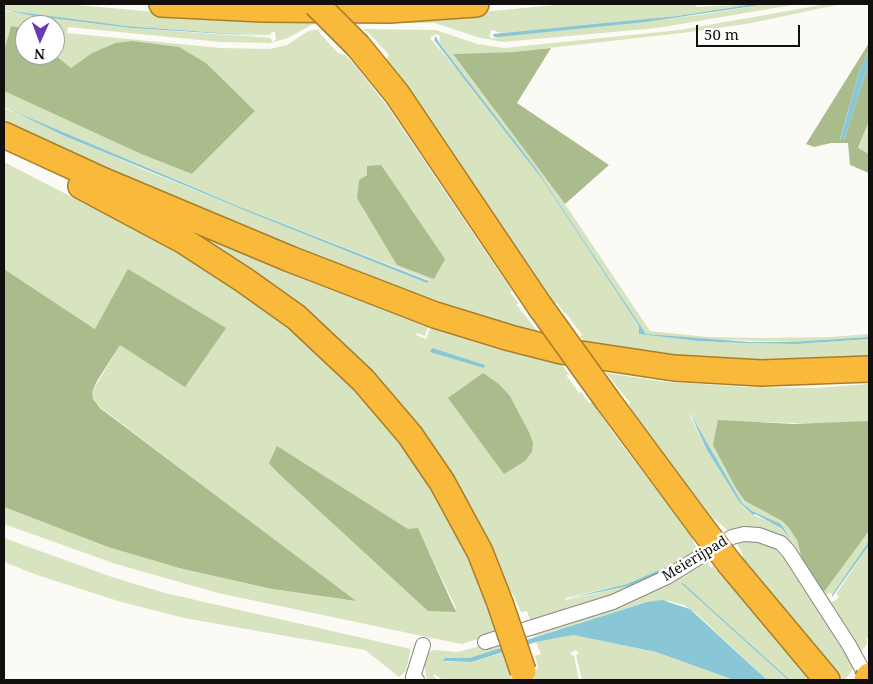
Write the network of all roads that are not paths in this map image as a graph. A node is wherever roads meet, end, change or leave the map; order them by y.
1 (162, 4) edge
2 (316, 4) edge
3 (476, 4) edge
4 (7, 137) edge
5 (869, 369) edge
6 (485, 642) dead end
7 (423, 645) dead end
8 (524, 676) edge
9 (869, 676) edge
10 (415, 679) edge
11 (827, 680) edge
12 (867, 680) edge

1 - 3 highway
2 - 11 highway, bridge
4 - 5 highway
4 - 8 highway, bridge
6 - 12 street, Meierijpad
7 - 10 street
9 - 12 highway, bridge

